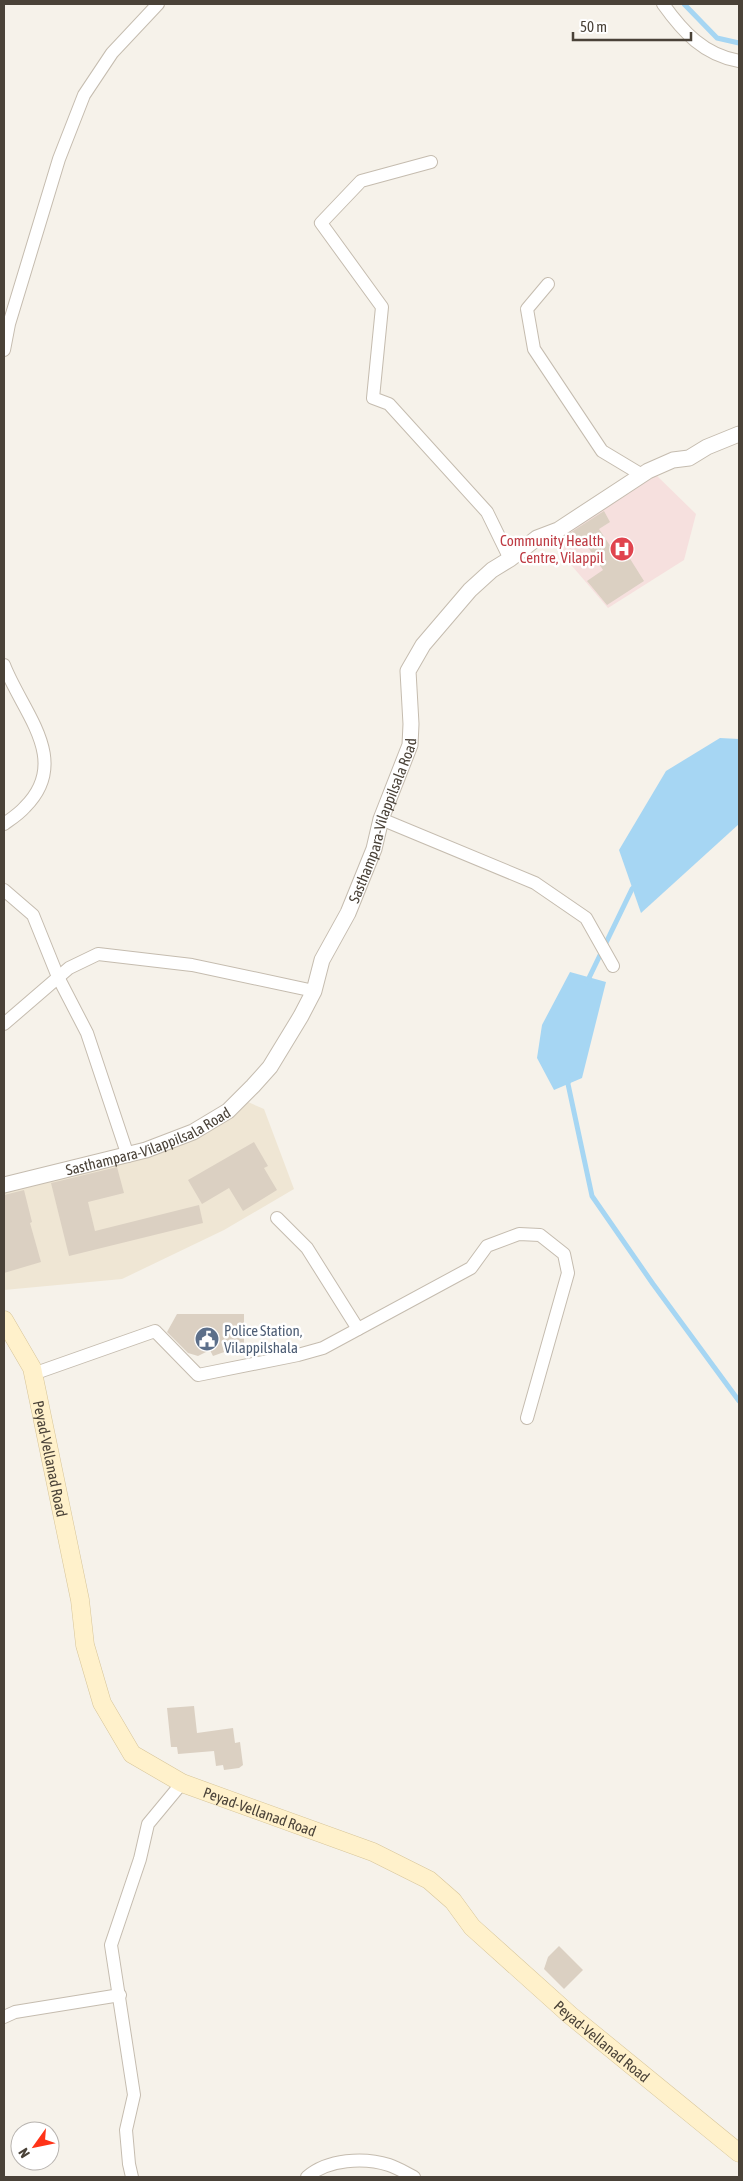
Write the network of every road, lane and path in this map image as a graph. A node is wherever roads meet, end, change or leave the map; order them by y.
1 (158, 4) edge
2 (662, 4) edge
3 (739, 61) edge
4 (431, 162) dead end
5 (548, 284) dead end
6 (6, 323) edge
7 (4, 350) edge
8 (739, 434) edge
9 (642, 475) junction
10 (510, 559) junction
11 (4, 665) edge
12 (382, 819) junction
13 (4, 824) edge
14 (4, 890) edge
15 (613, 966) dead end
16 (58, 977) junction
17 (314, 991) junction
18 (4, 1024) edge
19 (128, 1156) junction
20 (4, 1185) edge
21 (277, 1218) dead end
22 (4, 1320) edge
23 (358, 1329) junction
24 (34, 1374) junction
25 (527, 1418) dead end
26 (182, 1784) junction
27 (120, 1994) junction
28 (4, 2017) edge
29 (739, 2153) edge
30 (132, 2177) edge
31 (307, 2177) edge
32 (414, 2177) edge

1 - 6 street
2 - 3 street
4 - 10 street
5 - 9 street
6 - 7 street
8 - 9 street, Sasthampara-Vilappilsala Road
9 - 10 street, Sasthampara-Vilappilsala Road
10 - 12 street, Sasthampara-Vilappilsala Road
11 - 13 street
12 - 15 street
12 - 17 street, Sasthampara-Vilappilsala Road
14 - 16 street
16 - 17 street
16 - 18 street
16 - 19 street
17 - 19 street, Sasthampara-Vilappilsala Road
19 - 20 street, Sasthampara-Vilappilsala Road
21 - 23 street
22 - 24 main road, Peyad-Vellanad Road
23 - 24 street
23 - 25 street
24 - 26 main road, Peyad-Vellanad Road
26 - 27 street
26 - 29 main road, Peyad-Vellanad Road
27 - 28 street
27 - 30 street
31 - 32 street

